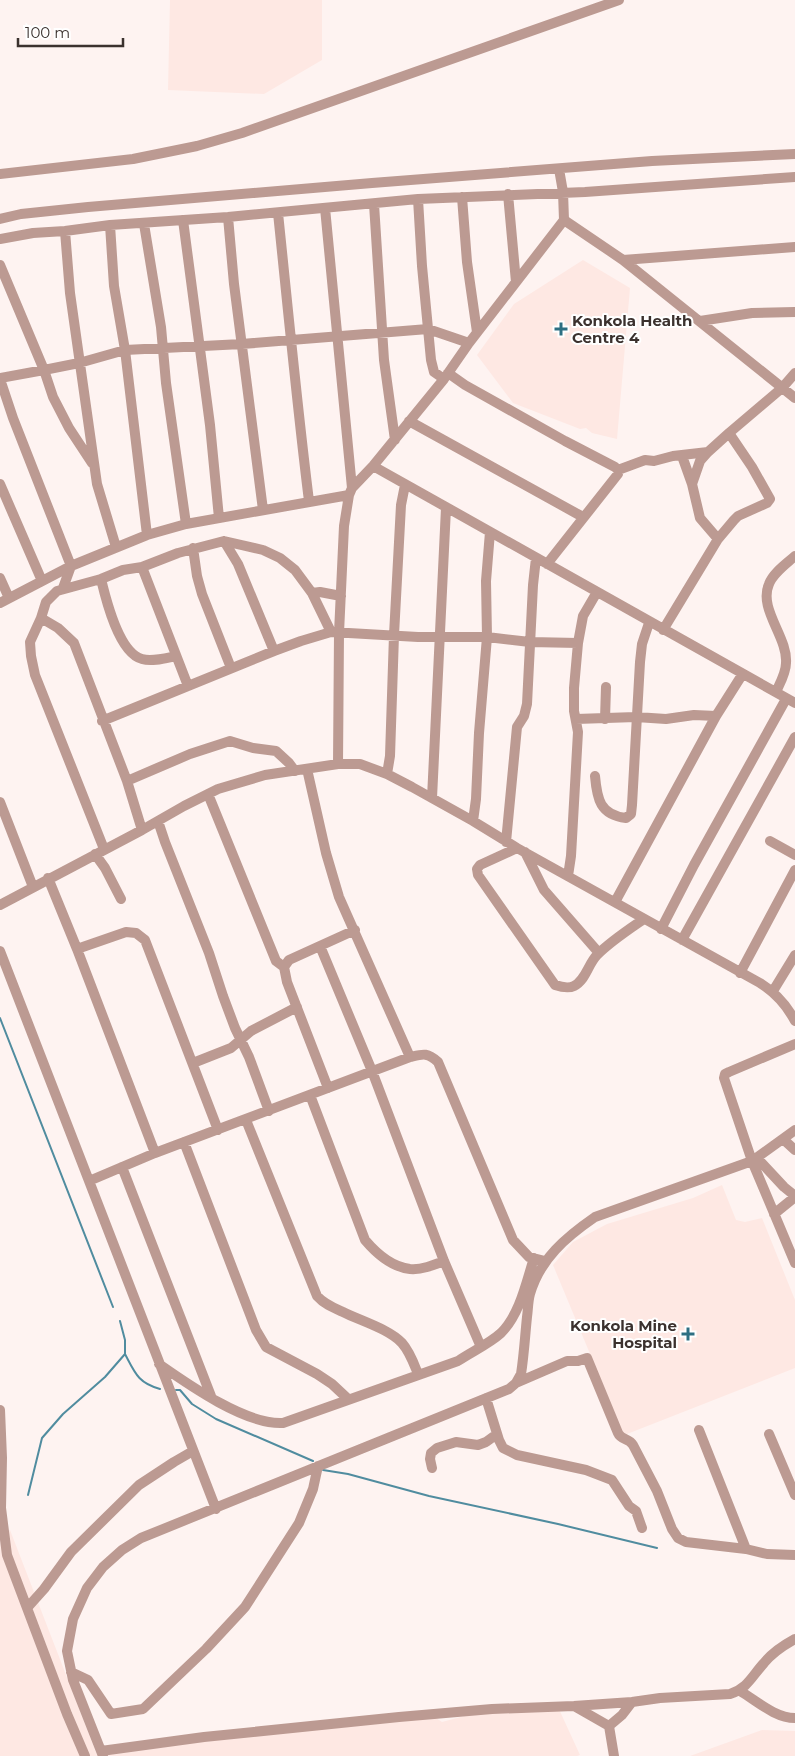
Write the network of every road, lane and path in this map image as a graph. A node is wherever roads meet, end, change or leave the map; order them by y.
1 (619, 0) edge
2 (795, 154) edge
3 (559, 169) junction
4 (0, 174) edge
5 (795, 178) edge
6 (563, 192) junction
7 (508, 194) junction
8 (462, 197) junction
9 (418, 199) junction
10 (374, 204) junction
11 (325, 208) junction
12 (278, 213) junction
13 (228, 217) junction
14 (0, 219) edge
15 (183, 220) junction
16 (564, 220) junction
17 (144, 224) junction
18 (110, 225) junction
19 (65, 231) junction
20 (0, 239) edge
21 (795, 247) edge
22 (624, 260) junction
23 (0, 265) edge
24 (516, 282) junction
25 (795, 312) edge
26 (700, 321) junction
27 (428, 329) junction
28 (382, 332) junction
29 (477, 332) junction
30 (338, 336) junction
31 (291, 340) junction
32 (469, 343) junction
33 (242, 344) junction
34 (199, 346) junction
35 (163, 348) junction
36 (125, 350) junction
37 (79, 363) junction
38 (44, 370) junction
39 (795, 373) edge
40 (446, 376) junction
41 (0, 379) edge
42 (782, 388) junction
43 (795, 398) edge
44 (409, 421) junction
45 (729, 434) junction
46 (395, 440) junction
47 (708, 452) junction
48 (682, 456) junction
49 (94, 466) junction
50 (373, 466) junction
51 (618, 470) junction
52 (0, 484) edge
53 (692, 484) junction
54 (405, 485) junction
55 (351, 492) junction
56 (309, 501) junction
57 (446, 508) junction
58 (263, 510) junction
59 (583, 517) junction
60 (219, 518) junction
61 (186, 524) junction
62 (490, 532) junction
63 (147, 535) junction
64 (718, 539) junction
65 (224, 541) junction
66 (116, 547) junction
67 (193, 548) junction
68 (795, 556) edge
69 (536, 558) junction
70 (548, 564) junction
71 (71, 566) junction
72 (142, 567) junction
73 (56, 574) junction
74 (0, 578) edge
75 (100, 579) junction
76 (42, 581) junction
77 (63, 588) junction
78 (597, 592) junction
79 (312, 593) junction
80 (341, 596) junction
81 (5, 601) edge
82 (41, 618) junction
83 (649, 623) junction
84 (663, 630) junction
85 (335, 632) junction
86 (394, 635) junction
87 (439, 637) junction
88 (487, 638) junction
89 (530, 642) junction
90 (578, 644) junction
91 (274, 651) junction
92 (176, 656) junction
93 (231, 668) junction
94 (742, 675) junction
95 (188, 686) junction
96 (606, 687) dead end
97 (776, 692) junction
98 (790, 701) edge
99 (716, 716) junction
100 (636, 717) junction
101 (605, 719) junction
102 (576, 720) junction
103 (102, 721) junction
104 (795, 737) edge
105 (338, 764) junction
106 (308, 768) junction
107 (295, 771) junction
108 (387, 774) junction
109 (595, 776) dead end
110 (127, 781) junction
111 (208, 794) junction
112 (432, 798) junction
113 (0, 802) edge
114 (473, 820) junction
115 (158, 821) junction
116 (142, 830) junction
117 (770, 841) dead end
118 (506, 842) junction
119 (521, 850) junction
120 (100, 851) junction
121 (795, 855) edge
122 (795, 870) edge
123 (568, 876) junction
124 (48, 878) junction
125 (33, 887) junction
126 (121, 899) dead end
127 (615, 902) junction
128 (0, 905) edge
129 (644, 919) junction
130 (661, 928) junction
131 (355, 930) junction
132 (682, 940) junction
133 (320, 946) junction
134 (77, 949) junction
135 (0, 951) edge
136 (599, 953) junction
137 (795, 955) edge
138 (284, 967) junction
139 (740, 973) junction
140 (773, 991) junction
141 (297, 1007) junction
142 (795, 1020) edge
143 (241, 1039) junction
144 (795, 1044) edge
145 (410, 1057) junction
146 (193, 1063) junction
147 (372, 1071) junction
148 (328, 1088) junction
149 (310, 1095) junction
150 (269, 1111) junction
151 (246, 1120) junction
152 (218, 1130) junction
153 (795, 1130) edge
154 (784, 1139) junction
155 (184, 1142) junction
156 (795, 1150) edge
157 (156, 1153) junction
158 (754, 1159) junction
159 (122, 1167) junction
160 (89, 1181) junction
161 (795, 1197) edge
162 (774, 1214) junction
163 (534, 1258) junction
164 (444, 1261) junction
165 (545, 1261) junction
166 (795, 1263) edge
167 (481, 1346) junction
168 (159, 1364) junction
169 (418, 1374) junction
170 (516, 1383) junction
171 (211, 1396) junction
172 (486, 1398) junction
173 (348, 1399) junction
174 (0, 1410) edge
175 (699, 1430) dead end
176 (497, 1434) junction
177 (768, 1434) dead end
178 (193, 1451) junction
179 (318, 1466) junction
180 (432, 1468) dead end
181 (795, 1495) edge
182 (216, 1509) junction
183 (642, 1528) dead end
184 (746, 1549) junction
185 (795, 1555) edge
186 (27, 1608) junction
187 (795, 1639) edge
188 (71, 1672) junction
189 (740, 1691) junction
190 (632, 1702) junction
191 (574, 1706) junction
192 (795, 1718) edge
193 (609, 1726) junction
194 (102, 1753) edge
195 (85, 1756) edge
196 (614, 1756) edge

1 - 4 street
2 - 3 street
3 - 6 street
3 - 14 street
5 - 6 street
6 - 7 street
6 - 16 street
7 - 8 street
7 - 24 street
8 - 9 street
8 - 29 street
9 - 10 street
9 - 27 street
10 - 11 street
10 - 28 street
11 - 12 street
11 - 30 street
12 - 13 street
12 - 31 street
13 - 15 street
13 - 33 street
15 - 17 street
15 - 34 street
16 - 22 street
16 - 24 street
17 - 18 street
17 - 35 street
18 - 19 street
18 - 36 street
19 - 20 street
19 - 37 street
21 - 22 street
22 - 26 street
23 - 38 street
24 - 29 street
25 - 26 street
26 - 42 street
27 - 28 street
27 - 32 street
27 - 40 street
28 - 30 street
28 - 46 street
29 - 32 street
30 - 31 street
30 - 55 street
31 - 33 street
31 - 56 street
32 - 40 street
33 - 34 street
33 - 58 street
34 - 35 street
34 - 60 street
35 - 36 street
35 - 61 street
36 - 37 street
36 - 63 street
37 - 38 street
37 - 49 street
38 - 41 street
38 - 49 street
39 - 42 street
40 - 44 street
40 - 51 street
41 - 71 street
42 - 43 street
42 - 45 street
44 - 46 street
44 - 59 street
45 - 47 street
45 - 64 street
46 - 50 street
47 - 48 street
47 - 53 street
48 - 51 street
48 - 53 street
49 - 66 street
50 - 54 street
50 - 55 street
51 - 59 street
52 - 76 street
53 - 64 street
54 - 57 street
54 - 86 street
55 - 56 street
55 - 80 street
56 - 58 street
57 - 62 street
57 - 87 street
58 - 60 street
59 - 70 street
60 - 61 street
61 - 63 street
62 - 69 street
62 - 88 street
63 - 66 street
64 - 84 street
65 - 67 street
65 - 79 street
65 - 91 street
66 - 71 street
67 - 72 street
67 - 93 street
68 - 97 street
69 - 70 street
69 - 89 street
70 - 78 street
71 - 73 street
71 - 77 street
72 - 75 street
72 - 92 street
73 - 76 street
73 - 77 street
74 - 81 street
75 - 77 street
75 - 92 street
76 - 81 street
77 - 82 street
78 - 83 street
78 - 90 street
79 - 80 street
79 - 85 street
80 - 85 street
82 - 103 street
82 - 120 street
83 - 84 street
83 - 100 street
84 - 94 street
85 - 86 street
85 - 91 street
85 - 105 street
86 - 87 street
86 - 108 street
87 - 88 street
87 - 112 street
88 - 89 street
88 - 114 street
89 - 90 street
89 - 118 street
90 - 102 street
91 - 93 street
92 - 95 street
93 - 95 street
94 - 97 street
94 - 99 street
95 - 103 street
96 - 101 street
97 - 98 street
98 - 130 street
99 - 100 street
99 - 127 street
100 - 101 street
100 - 109 street
101 - 102 street
102 - 123 street
103 - 110 street
104 - 132 street
105 - 106 street
105 - 108 street
106 - 107 street
106 - 131 street
107 - 110 street
107 - 111 street
108 - 112 street
110 - 116 street
111 - 115 street
111 - 138 street
112 - 114 street
113 - 125 street
114 - 118 street
115 - 116 street
115 - 143 street
116 - 120 street
117 - 121 street
118 - 119 street
119 - 123 street
119 - 136 street
119 - 136 street
120 - 124 street
120 - 126 street
122 - 139 street
123 - 127 street
124 - 125 street
124 - 134 street
125 - 128 street
127 - 129 street
129 - 130 street
129 - 136 street
130 - 132 street
131 - 133 street
131 - 145 street
132 - 139 street
133 - 138 street
133 - 147 street
134 - 146 street
134 - 157 street
135 - 160 street
137 - 140 street
138 - 141 street
139 - 140 street
140 - 142 street
141 - 143 street
141 - 148 street
143 - 146 street
143 - 150 street
144 - 158 street
145 - 147 street
145 - 163 street
146 - 152 street
147 - 148 street
147 - 164 street
148 - 149 street
149 - 150 street
149 - 164 street
150 - 151 street
151 - 152 street
151 - 169 street
152 - 155 street
153 - 154 street
154 - 156 street
154 - 158 street
155 - 157 street
155 - 173 street
157 - 159 street
158 - 161 street
158 - 162 street
158 - 165 street
159 - 160 street
159 - 171 street
160 - 168 street
161 - 162 street
162 - 166 street
163 - 165 street
163 - 167 street
164 - 167 street
165 - 170 street
167 - 169 street
168 - 171 street
168 - 178 street
169 - 173 street
170 - 172 street
170 - 184 street
171 - 173 street
172 - 176 street
172 - 179 street
174 - 186 street
175 - 184 street
176 - 180 street
176 - 183 street
177 - 181 street
178 - 182 street
178 - 186 street
179 - 182 street
179 - 188 street
182 - 188 street
184 - 185 street
186 - 195 street
187 - 189 street
188 - 194 street
189 - 190 street
189 - 192 street
190 - 191 street
190 - 193 street
191 - 193 street
191 - 194 street
193 - 196 street

